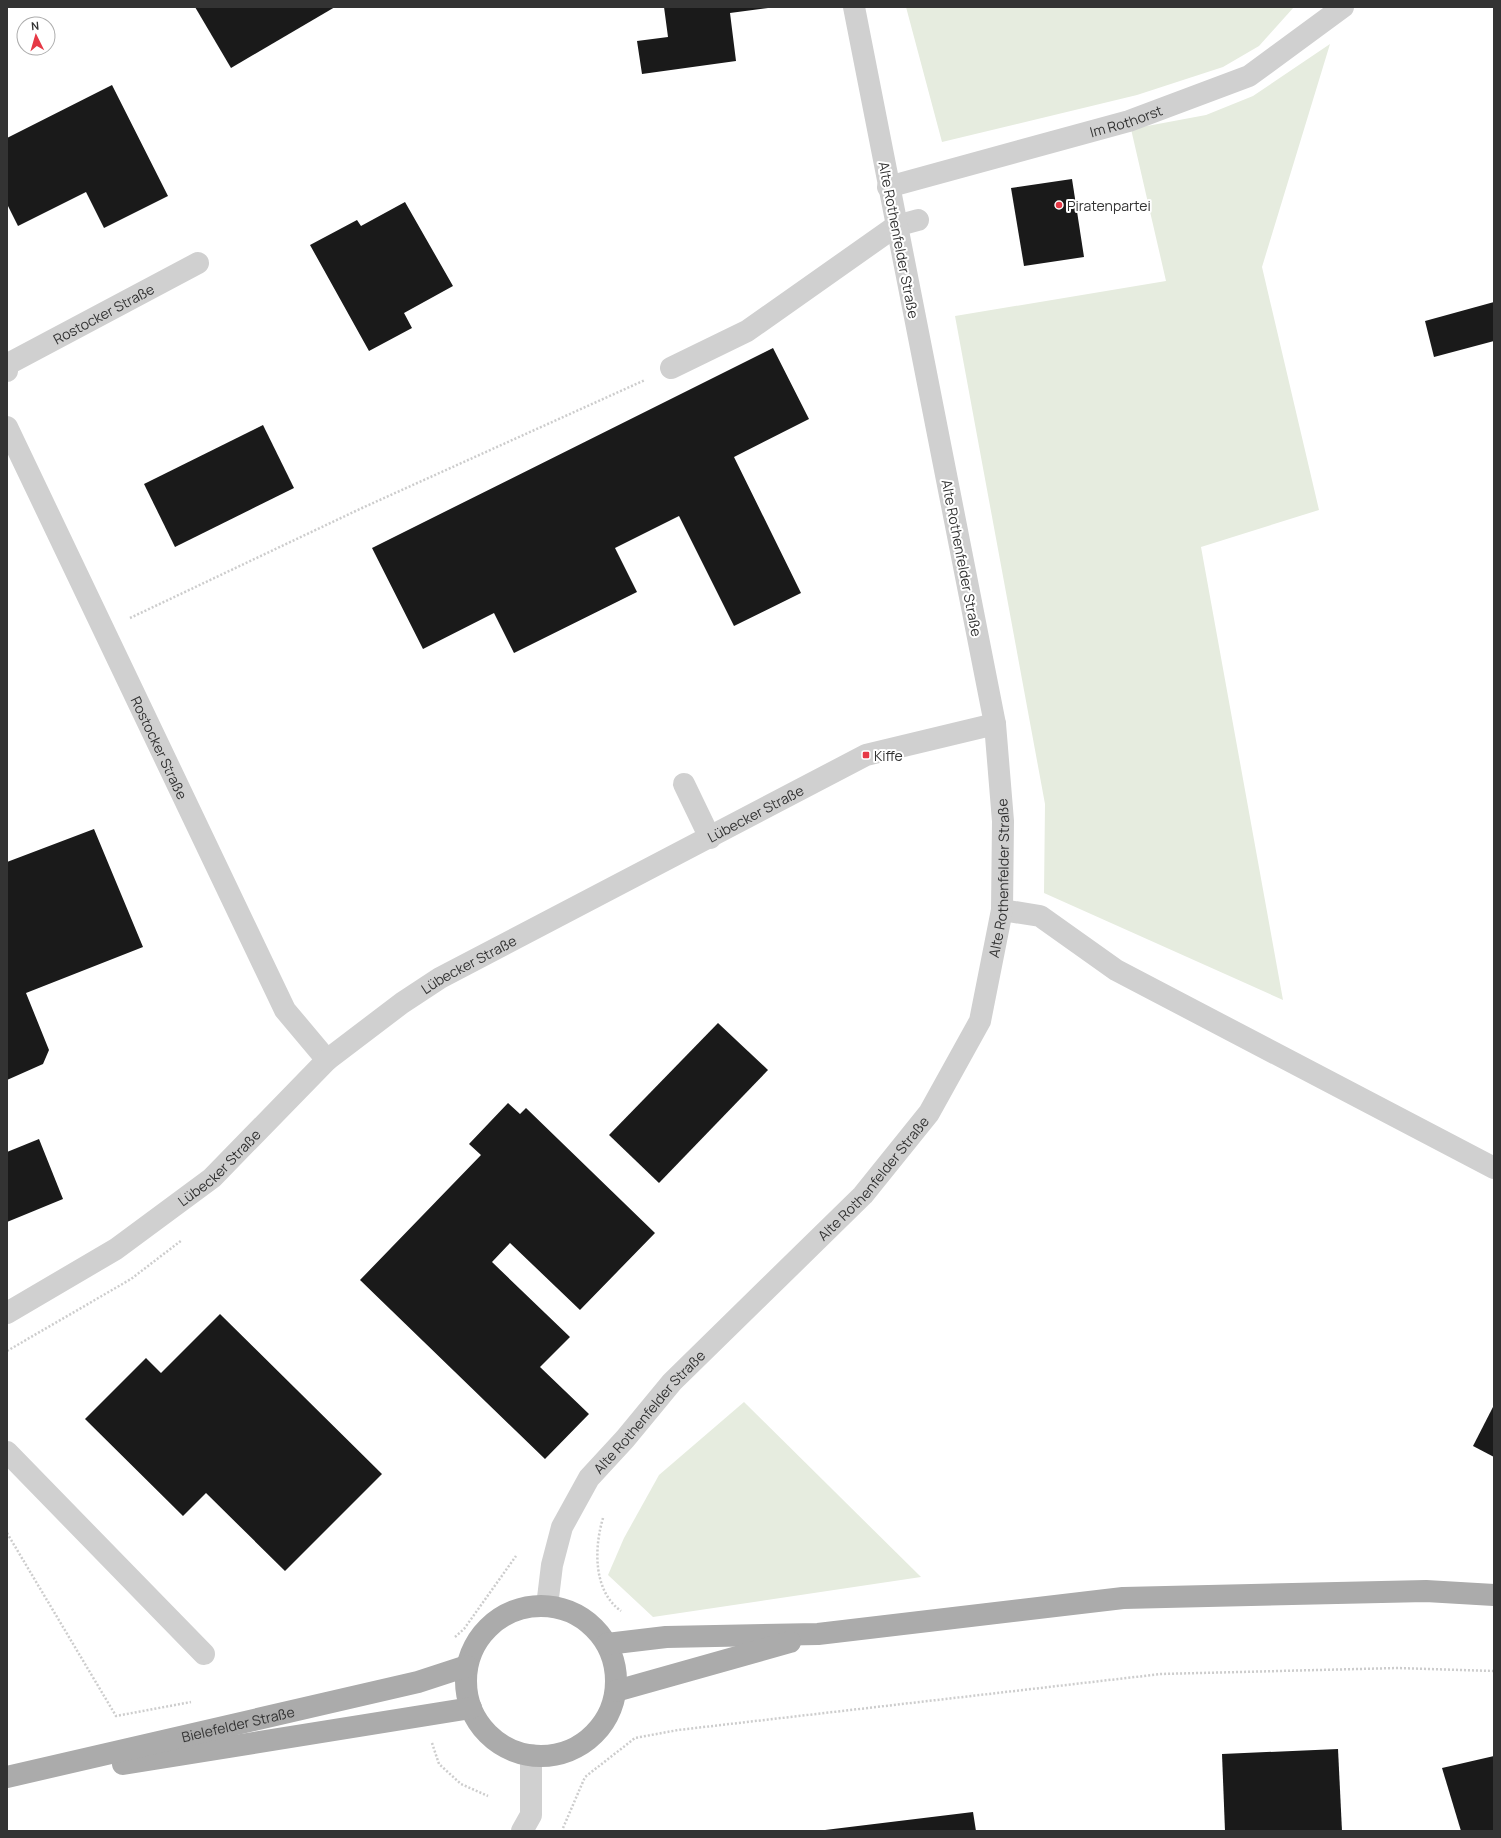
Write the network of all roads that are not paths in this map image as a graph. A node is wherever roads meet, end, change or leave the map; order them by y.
1 (854, 7) edge
2 (1343, 7) edge
3 (888, 187) junction
4 (918, 220) dead end
5 (896, 226) junction
6 (198, 263) dead end
7 (7, 365) edge
8 (671, 368) road end
9 (7, 427) edge
10 (995, 724) junction
11 (684, 784) dead end
12 (710, 838) junction
13 (1002, 910) junction
14 (327, 1060) junction
15 (1494, 1168) edge
16 (7, 1313) edge
17 (7, 1452) edge
18 (1494, 1595) edge
19 (547, 1606) junction
20 (818, 1634) junction
21 (607, 1644) junction
22 (204, 1654) dead end
23 (467, 1666) junction
24 (616, 1692) junction
25 (471, 1708) junction
26 (531, 1755) junction
27 (7, 1777) edge
28 (7, 1782) edge
29 (522, 1831) edge

1 - 3 street, Alte Rothenfelder Straße
2 - 3 street, Im Rothorst
3 - 5 street, Alte Rothenfelder Straße
4 - 5 street
5 - 8 street
5 - 10 street, Alte Rothenfelder Straße
6 - 7 street, Rostocker Straße
9 - 14 street, Rostocker Straße
10 - 12 street, Lübecker Straße
10 - 13 street, Alte Rothenfelder Straße
11 - 12 street
12 - 14 street, Lübecker Straße
13 - 15 street
13 - 19 street, Alte Rothenfelder Straße
14 - 16 street, Lübecker Straße
17 - 22 street
18 - 20 main road
19 - 21 main road
19 - 23 main road
20 - 21 main road
20 - 24 main road
21 - 24 main road
23 - 25 main road
23 - 27 main road, Bielefelder Straße
24 - 26 main road
25 - 26 main road
25 - 28 main road, Bielefelder Straße
26 - 29 street

